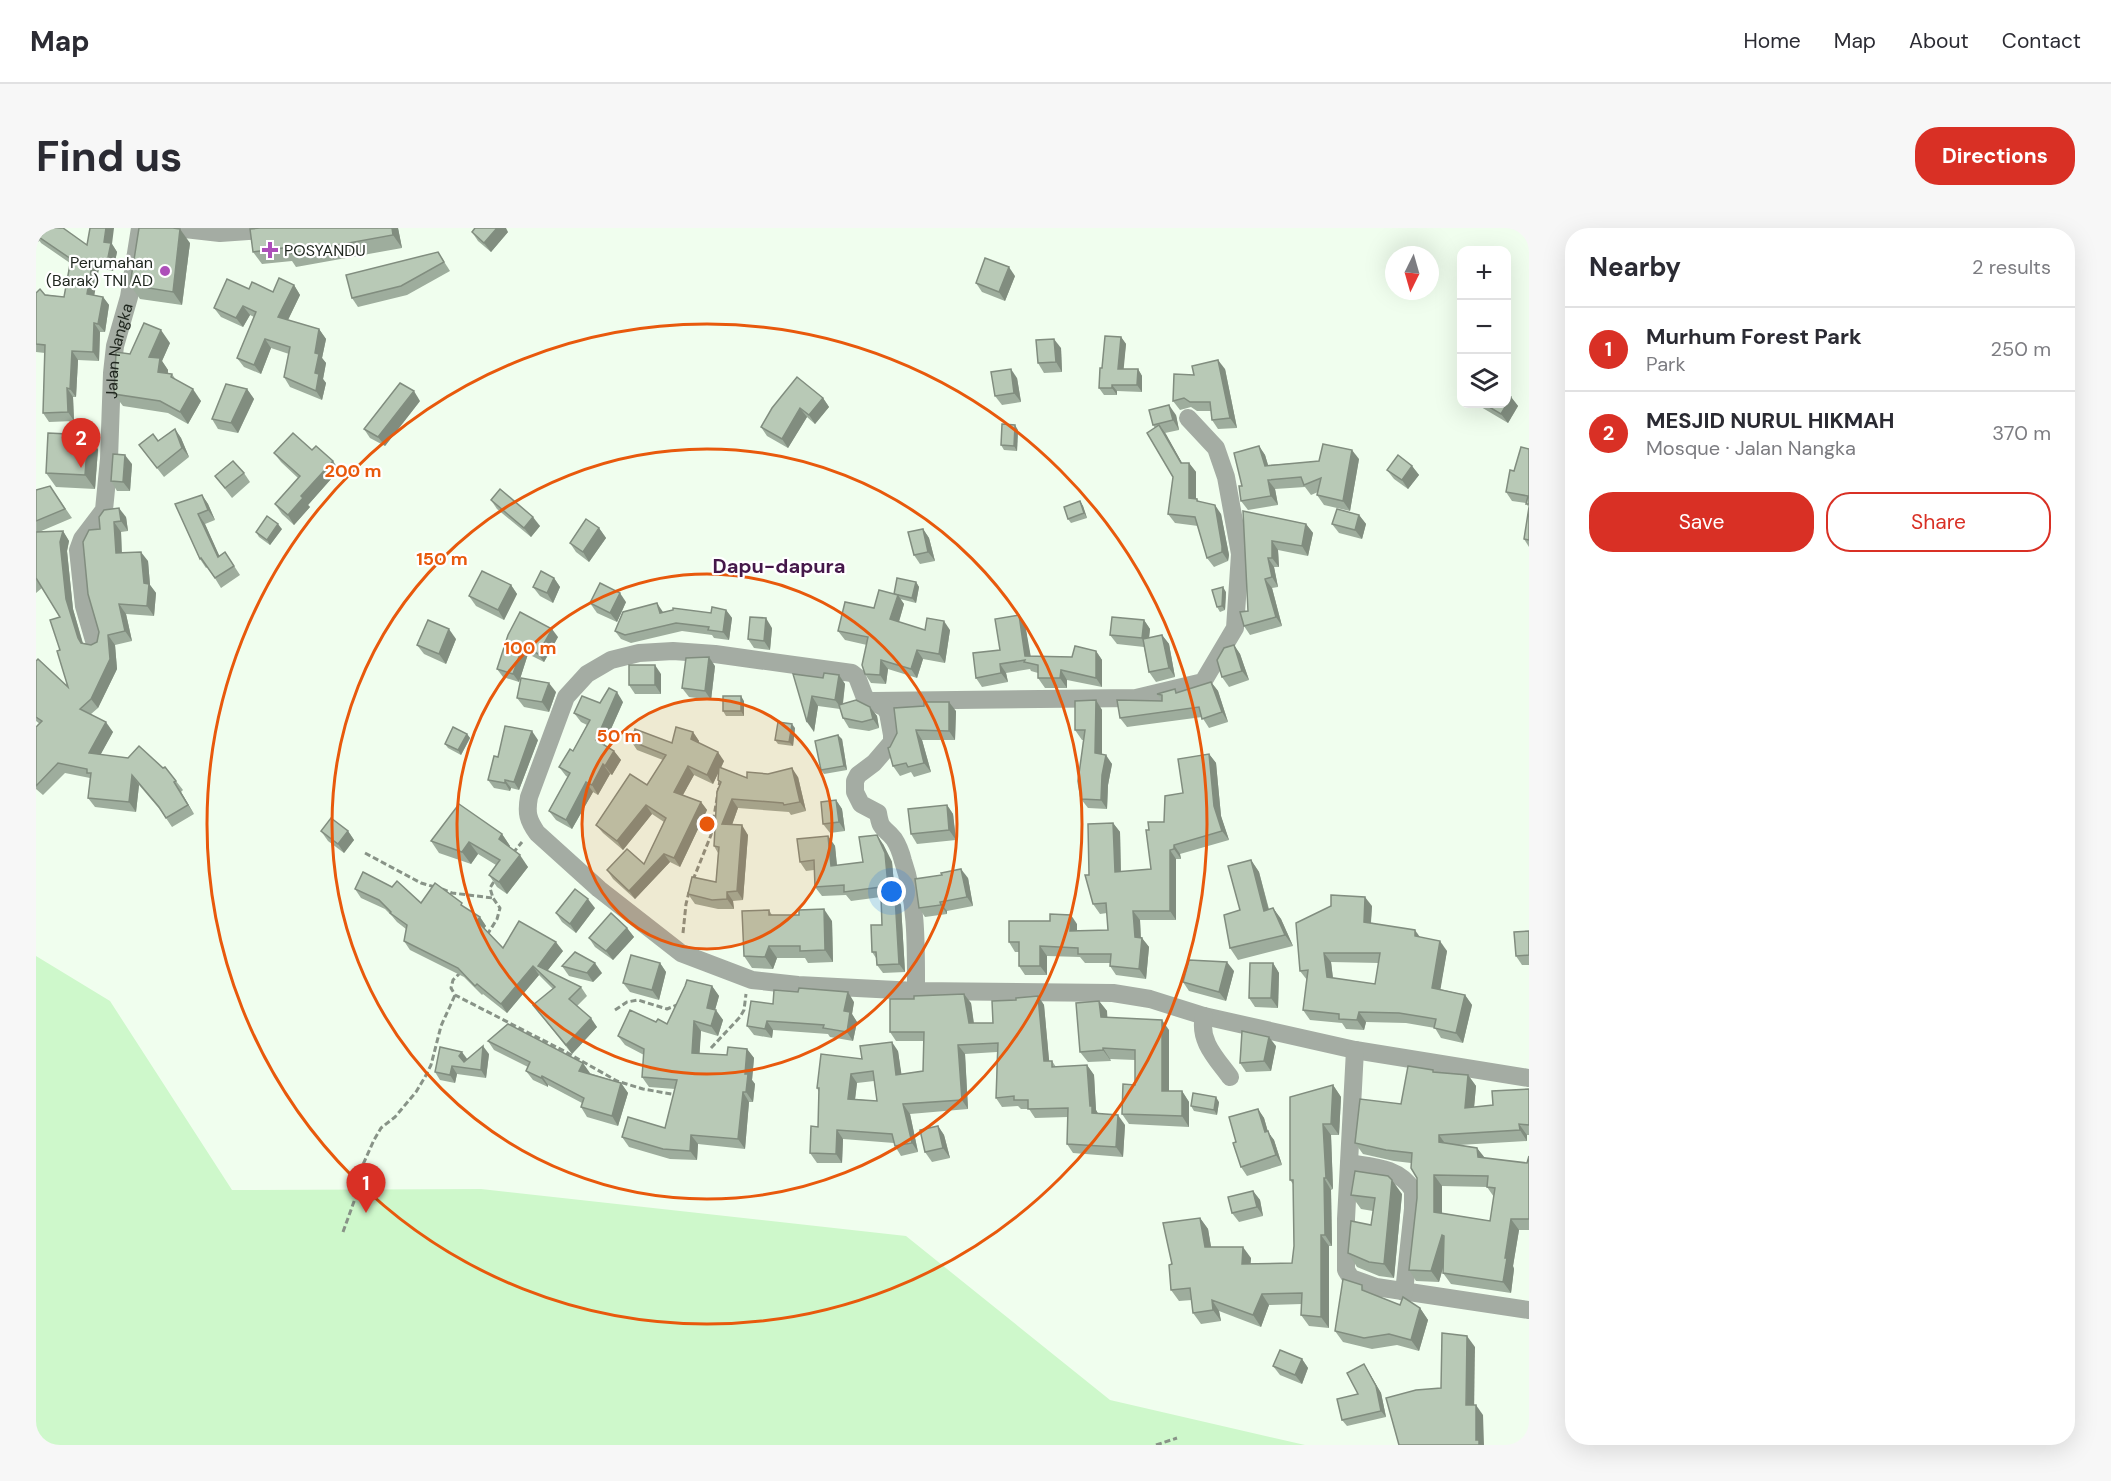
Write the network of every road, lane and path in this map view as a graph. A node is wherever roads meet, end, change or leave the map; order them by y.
1 (39, 228) edge
2 (140, 228) edge
3 (176, 228) edge
4 (294, 228) edge
5 (36, 233) edge
6 (1188, 418) dead end
7 (95, 644) edge
8 (873, 701) junction
9 (722, 775) edge
10 (537, 833) junction
11 (365, 853) dead end
12 (508, 860) edge
13 (498, 874) edge
14 (493, 898) junction
15 (483, 941) edge
16 (681, 952) junction
17 (466, 966) edge
18 (752, 980) junction
19 (916, 991) junction
20 (455, 995) junction
21 (682, 998) edge
22 (615, 1010) dead end
23 (1204, 1016) junction
24 (711, 1048) dead end
25 (1355, 1050) junction
26 (1230, 1077) dead end
27 (1529, 1078) edge
28 (686, 1097) edge
29 (1349, 1163) junction
30 (344, 1232) dead end
31 (1404, 1292) junction
32 (1529, 1310) edge
33 (1177, 1438) dead end
34 (1156, 1445) edge

1 - 5 street
2 - 7 street, Jalan Nangka
3 - 4 street
6 - 8 street
8 - 10 street
8 - 19 street
9 - 16 path
10 - 12 path
10 - 16 street
11 - 14 path
13 - 14 path
14 - 15 path
16 - 18 street
17 - 20 path
18 - 19 street
18 - 24 path
19 - 23 street
20 - 28 path
20 - 30 path
21 - 22 path
23 - 25 street
23 - 26 street
25 - 27 street
25 - 29 street
29 - 31 street
29 - 31 street
31 - 32 street
33 - 34 path

